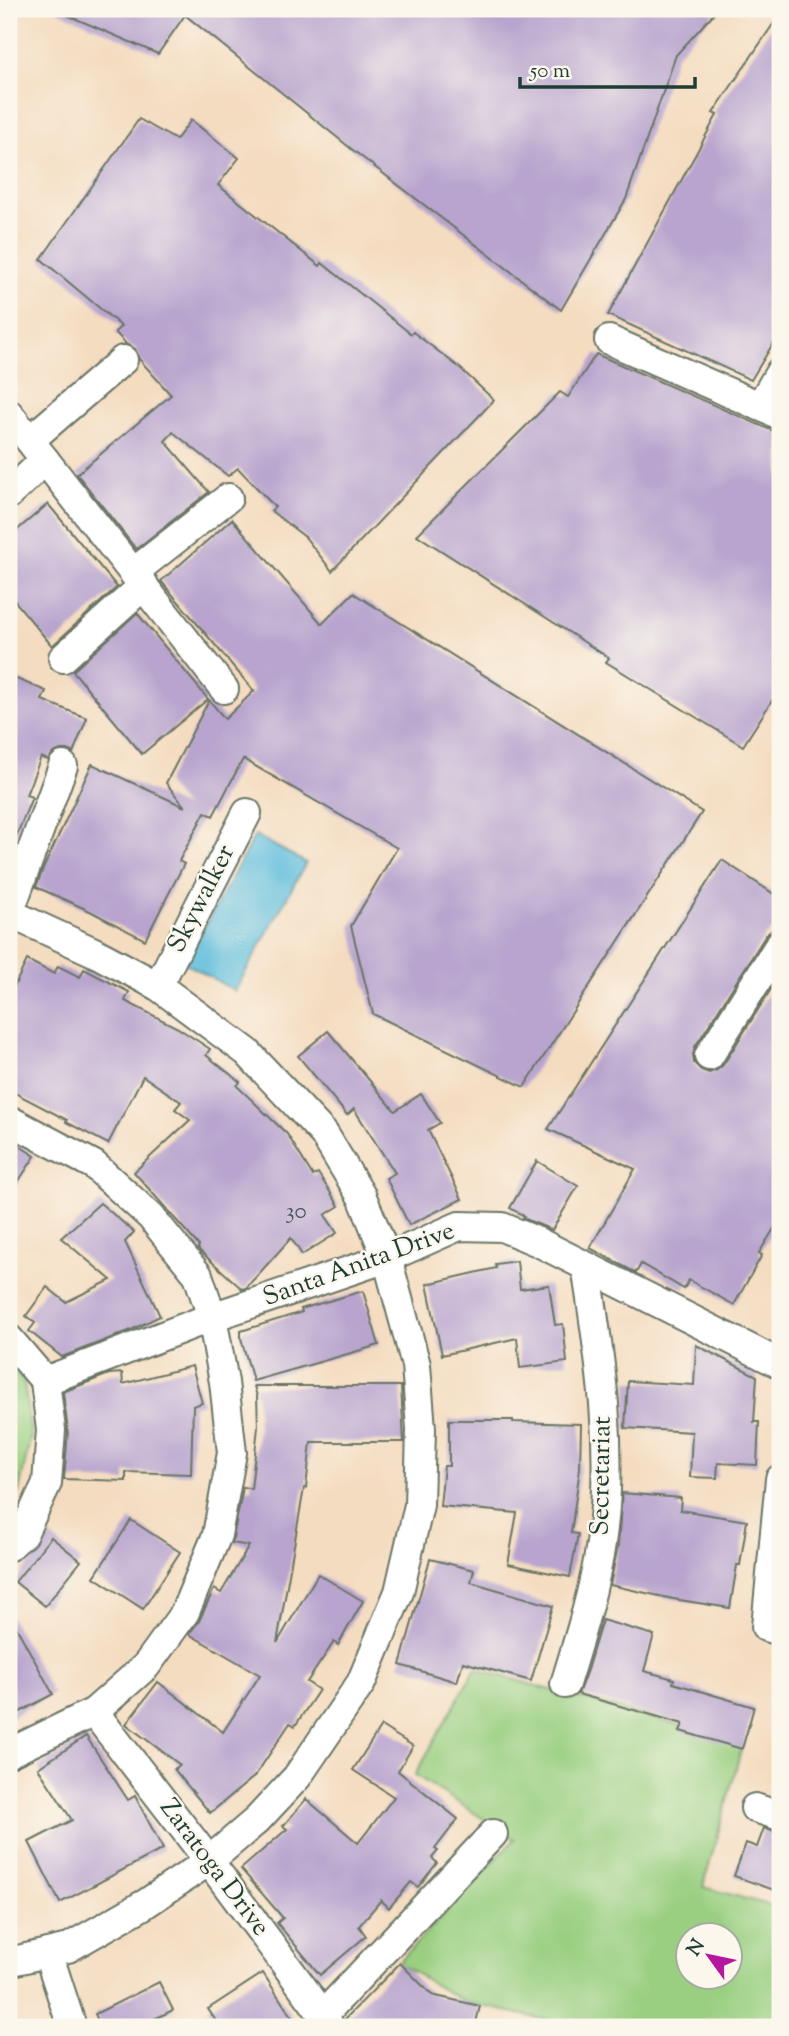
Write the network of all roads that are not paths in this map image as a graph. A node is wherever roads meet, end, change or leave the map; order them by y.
1 (609, 340) dead end
2 (123, 360) dead end
3 (780, 372) edge
4 (770, 410) edge
5 (9, 414) edge
6 (37, 450) junction
7 (9, 494) edge
8 (228, 498) dead end
9 (139, 579) junction
10 (63, 658) dead end
11 (224, 689) dead end
12 (62, 766) dead end
13 (247, 813) dead end
14 (9, 913) edge
15 (780, 944) edge
16 (158, 986) junction
17 (709, 1056) dead end
18 (9, 1120) edge
19 (387, 1258) junction
20 (586, 1266) junction
21 (212, 1317) junction
22 (9, 1339) edge
23 (780, 1364) edge
24 (45, 1381) junction
25 (780, 1479) edge
26 (9, 1546) edge
27 (780, 1631) edge
28 (565, 1684) dead end
29 (94, 1712) junction
30 (9, 1753) edge
31 (493, 1834) dead end
32 (209, 1861) junction
33 (48, 1953) junction
34 (9, 1962) edge
35 (326, 2021) edge
36 (72, 2027) edge

1 - 4 street
2 - 6 street
3 - 4 street
5 - 6 street
6 - 7 street
6 - 9 street
8 - 9 street
9 - 10 street
9 - 11 street
12 - 14 street
13 - 16 street, Skywalker
14 - 16 street
15 - 17 street
16 - 19 street
18 - 21 street
19 - 20 street, Santa Anita Drive
19 - 21 street, Santa Anita Drive
19 - 32 street
20 - 23 street, Santa Anita Drive
20 - 28 street, Secretariat
21 - 24 street, Santa Anita Drive
21 - 29 street
22 - 24 street
24 - 26 street
25 - 27 street
29 - 30 street
29 - 32 street, Zaratoga Drive
31 - 35 street
32 - 33 street
32 - 35 street, Zaratoga Drive
33 - 34 street
33 - 36 street

